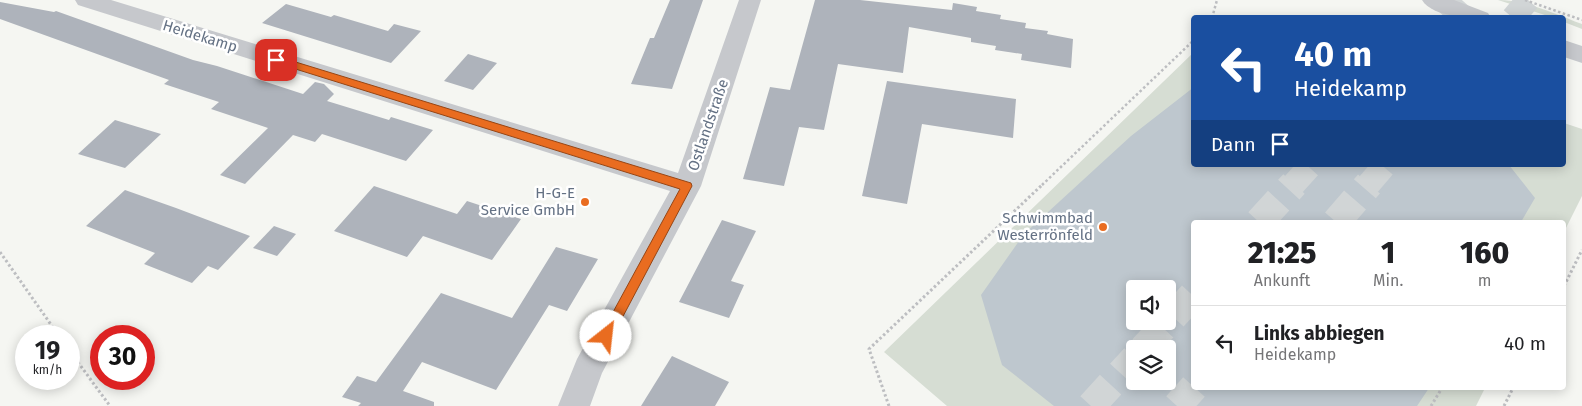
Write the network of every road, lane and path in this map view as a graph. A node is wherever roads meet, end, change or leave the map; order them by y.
1 (86, 0) edge
2 (750, 0) edge
3 (1217, 0) edge
4 (1433, 0) edge
5 (1525, 0) edge
6 (1213, 15) edge
7 (1472, 15) edge
8 (1582, 20) edge
9 (1191, 43) edge
10 (1566, 49) edge
11 (1582, 55) edge
12 (687, 186) junction
13 (1582, 250) edge
14 (0, 252) edge
15 (1566, 282) edge
16 (51, 325) edge
17 (80, 365) edge
18 (1441, 390) edge
19 (1512, 390) edge
20 (110, 406) edge
21 (574, 406) edge
22 (889, 406) edge
23 (1431, 406) edge
24 (1504, 406) edge

1 - 12 street, Heidekamp
2 - 12 street, Ostlandstraße
3 - 6 path
4 - 7 street
5 - 8 path
9 - 22 path
10 - 11 street
12 - 21 street, Ostlandstraße
13 - 15 path
14 - 16 path
17 - 20 path
18 - 23 path
19 - 24 path

